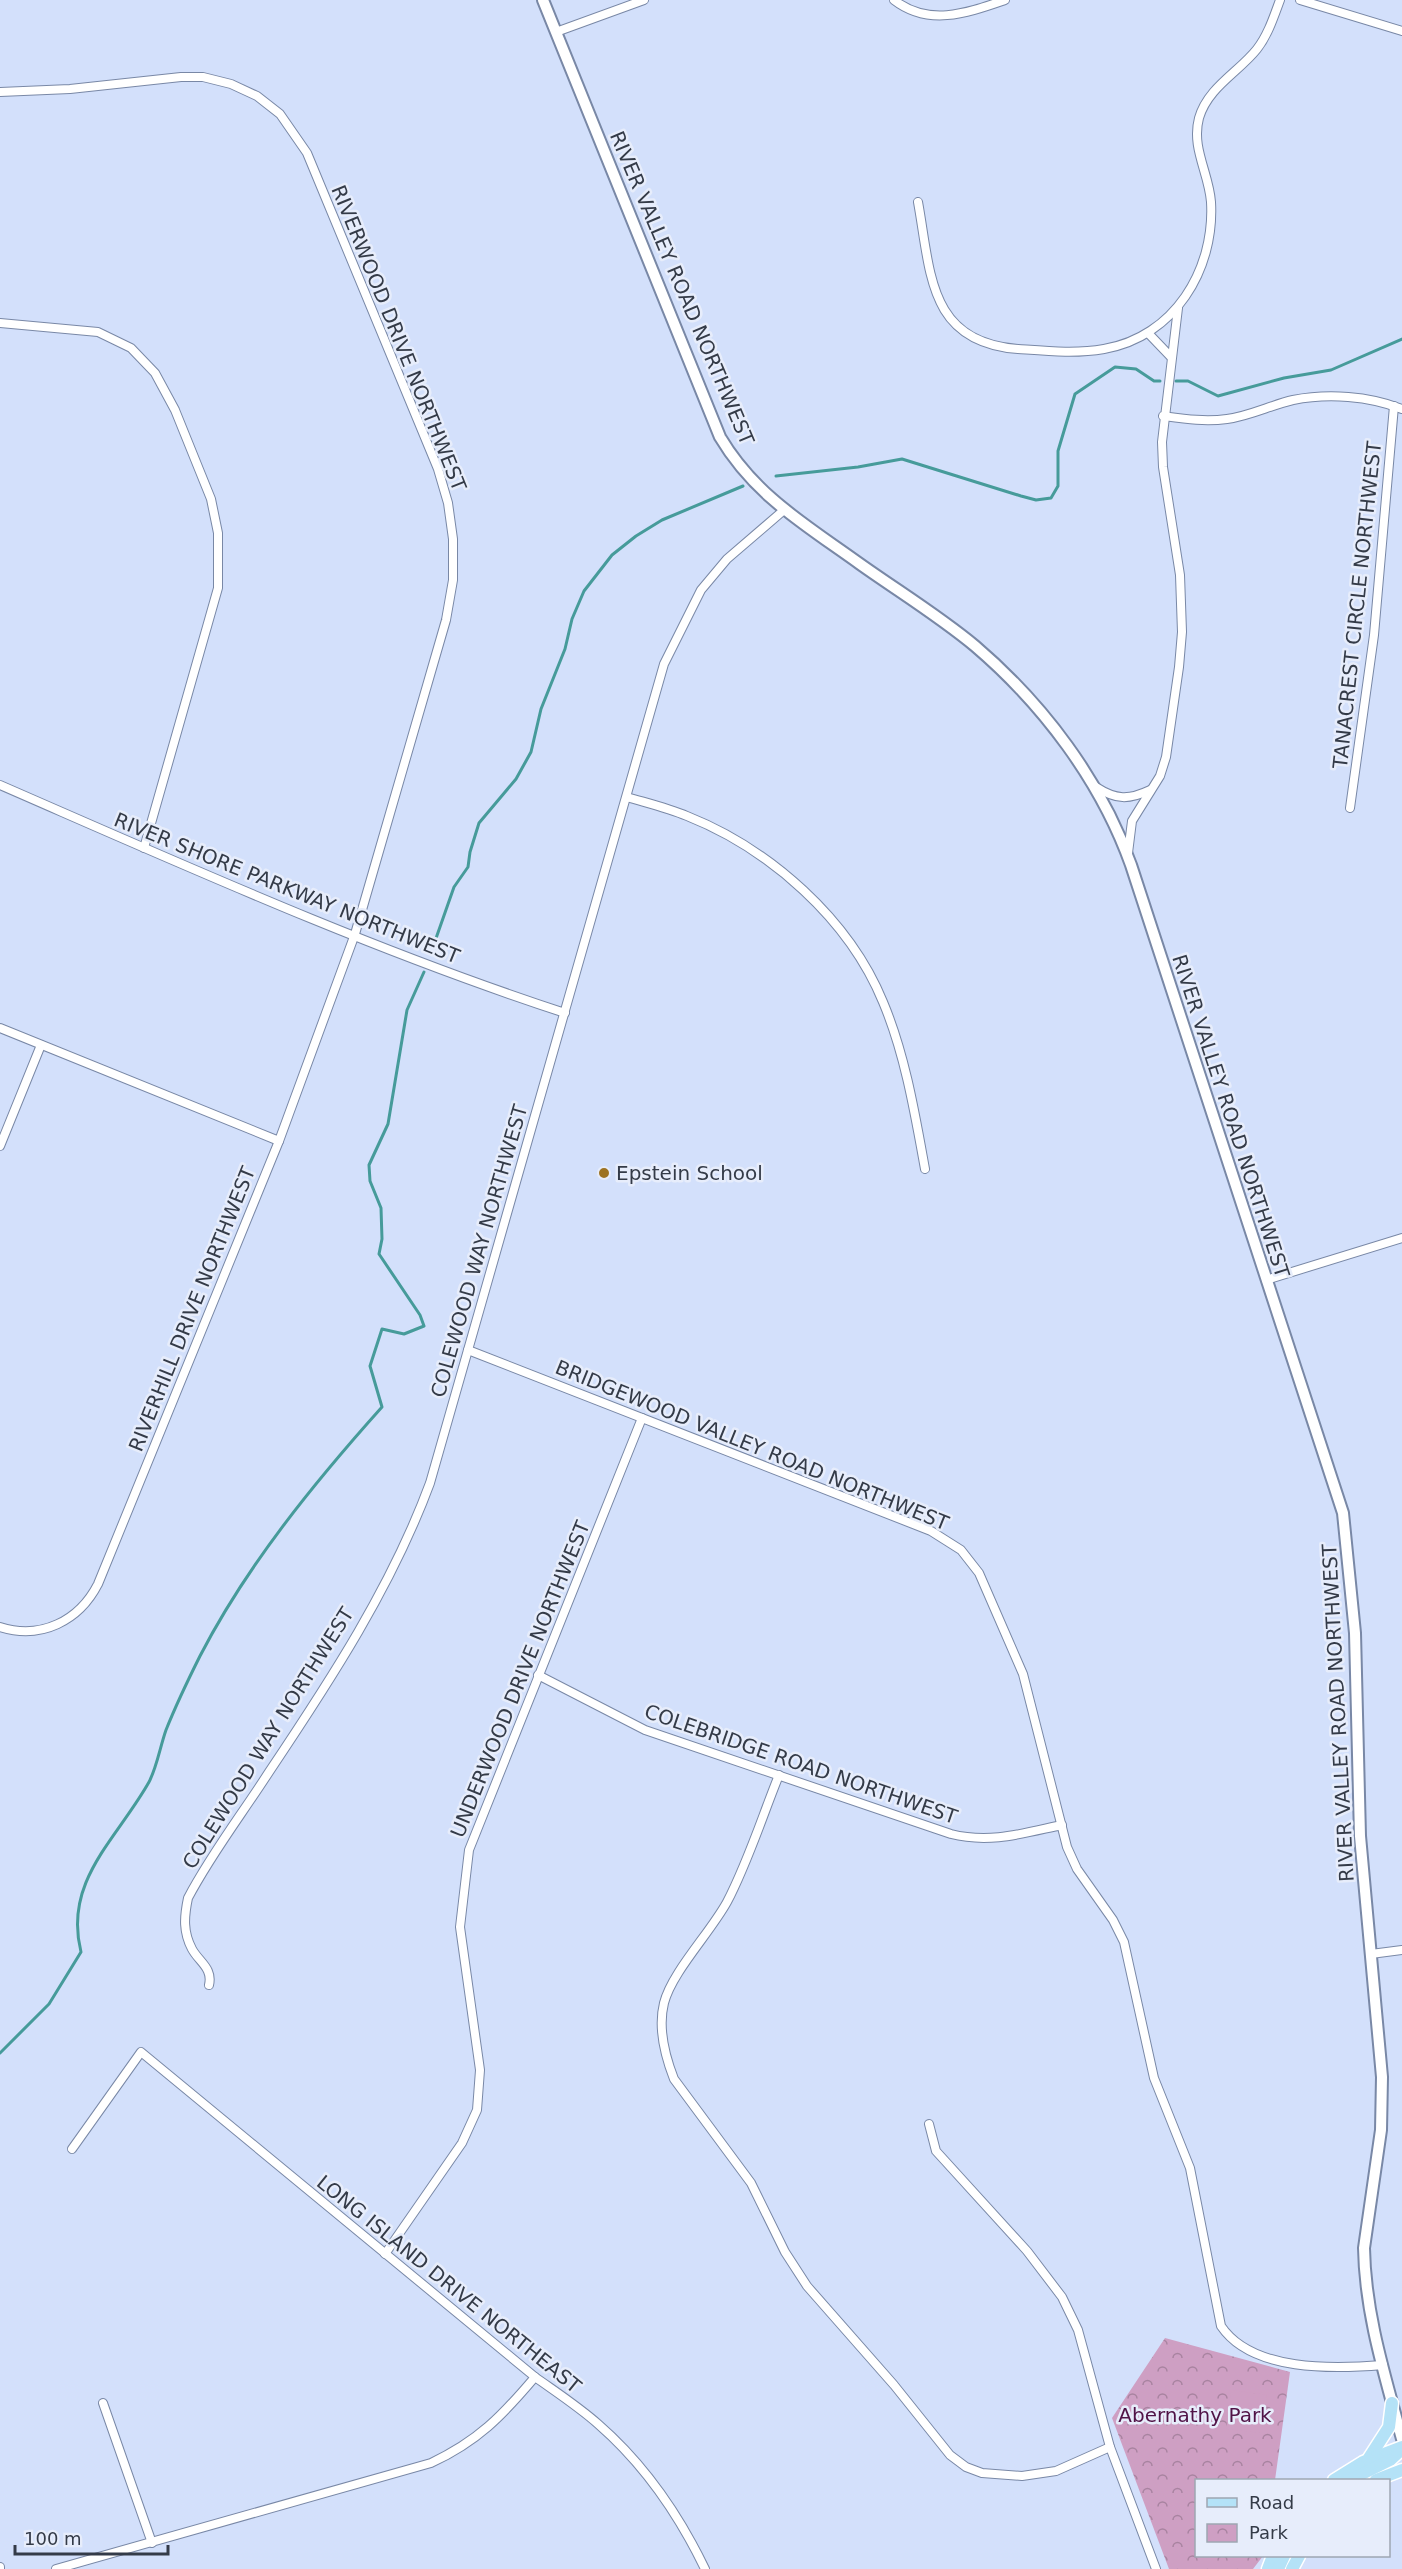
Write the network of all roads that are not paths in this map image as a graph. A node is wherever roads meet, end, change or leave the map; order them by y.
1 (543, 0) edge
2 (644, 0) edge
3 (894, 0) edge
4 (1005, 0) edge
5 (1280, 0) edge
6 (1300, 0) edge
7 (1402, 31) edge
8 (556, 32) junction
9 (0, 92) edge
10 (918, 202) dead end
11 (1178, 308) junction
12 (0, 323) edge
13 (1148, 333) junction
14 (1171, 357) junction
15 (1398, 407) edge
16 (1163, 416) junction
17 (784, 510) junction
18 (0, 785) edge
19 (1096, 786) junction
20 (1151, 790) junction
21 (627, 797) junction
22 (1350, 808) dead end
23 (144, 848) junction
24 (1127, 854) junction
25 (355, 934) junction
26 (565, 1013) junction
27 (0, 1028) edge
28 (41, 1045) junction
29 (279, 1141) junction
30 (0, 1146) edge
31 (925, 1169) dead end
32 (1402, 1238) edge
33 (1266, 1280) junction
34 (468, 1350) junction
35 (642, 1418) junction
36 (0, 1627) edge
37 (538, 1675) junction
38 (779, 1775) junction
39 (1062, 1825) junction
40 (1402, 1950) edge
41 (1371, 1954) junction
42 (209, 1985) dead end
43 (929, 2124) dead end
44 (72, 2149) dead end
45 (385, 2254) junction
46 (1383, 2365) junction
47 (535, 2377) junction
48 (103, 2403) dead end
49 (1392, 2403) junction
50 (1402, 2411) edge
51 (1402, 2439) edge
52 (1110, 2447) junction
53 (1402, 2448) edge
54 (1366, 2460) junction
55 (1402, 2470) edge
56 (1337, 2479) edge
57 (1354, 2479) edge
58 (1381, 2479) edge
59 (152, 2543) junction
60 (56, 2569) edge
61 (705, 2569) edge
62 (1156, 2569) edge

1 - 8 street, RIVER VALLEY ROAD NORTHWEST
2 - 8 street
3 - 4 street
5 - 11 street
6 - 7 street
8 - 17 street, RIVER VALLEY ROAD NORTHWEST
9 - 25 street, RIVERWOOD DRIVE NORTHWEST
10 - 13 street
11 - 13 street
11 - 14 street
12 - 23 street
13 - 14 street
14 - 16 street
15 - 16 street
15 - 22 street, TANACREST CIRCLE NORTHWEST
16 - 20 street
17 - 19 street, RIVER VALLEY ROAD NORTHWEST
17 - 21 street, COLEWOOD WAY NORTHWEST
18 - 23 street, RIVER SHORE PARKWAY NORTHWEST
19 - 20 street
19 - 24 street, RIVER VALLEY ROAD NORTHWEST
20 - 24 street
21 - 26 street, COLEWOOD WAY NORTHWEST
21 - 31 street
23 - 25 street, RIVER SHORE PARKWAY NORTHWEST
24 - 33 street, RIVER VALLEY ROAD NORTHWEST
25 - 26 street, RIVER SHORE PARKWAY NORTHWEST
25 - 29 street, RIVERHILL DRIVE NORTHWEST
26 - 34 street, COLEWOOD WAY NORTHWEST
27 - 28 street
28 - 29 street
28 - 30 street
29 - 36 street, RIVERHILL DRIVE NORTHWEST
32 - 33 street
33 - 41 street, RIVER VALLEY ROAD NORTHWEST
34 - 35 street, BRIDGEWOOD VALLEY ROAD NORTHWEST
34 - 42 street, COLEWOOD WAY NORTHWEST
35 - 37 street, UNDERWOOD DRIVE NORTHWEST
35 - 39 street, BRIDGEWOOD VALLEY ROAD NORTHWEST
37 - 38 street, COLEBRIDGE ROAD NORTHWEST
37 - 45 street, UNDERWOOD DRIVE NORTHWEST
38 - 39 street, COLEBRIDGE ROAD NORTHWEST
38 - 52 street
39 - 46 street, BRIDGEWOOD VALLEY ROAD NORTHWEST
40 - 41 street
41 - 46 street, RIVER VALLEY ROAD NORTHWEST
43 - 52 street
44 - 45 street, LONG ISLAND DRIVE NORTHEAST
45 - 47 street, LONG ISLAND DRIVE NORTHEAST
46 - 49 street, RIVER VALLEY ROAD NORTHWEST
47 - 59 street
47 - 61 street, LONG ISLAND DRIVE NORTHEAST
48 - 59 street
49 - 50 main road
49 - 51 street, RIVER VALLEY ROAD NORTHWEST
49 - 54 main road
52 - 62 street
53 - 54 main road
53 - 57 main road
54 - 56 main road
55 - 58 main road
59 - 60 street

